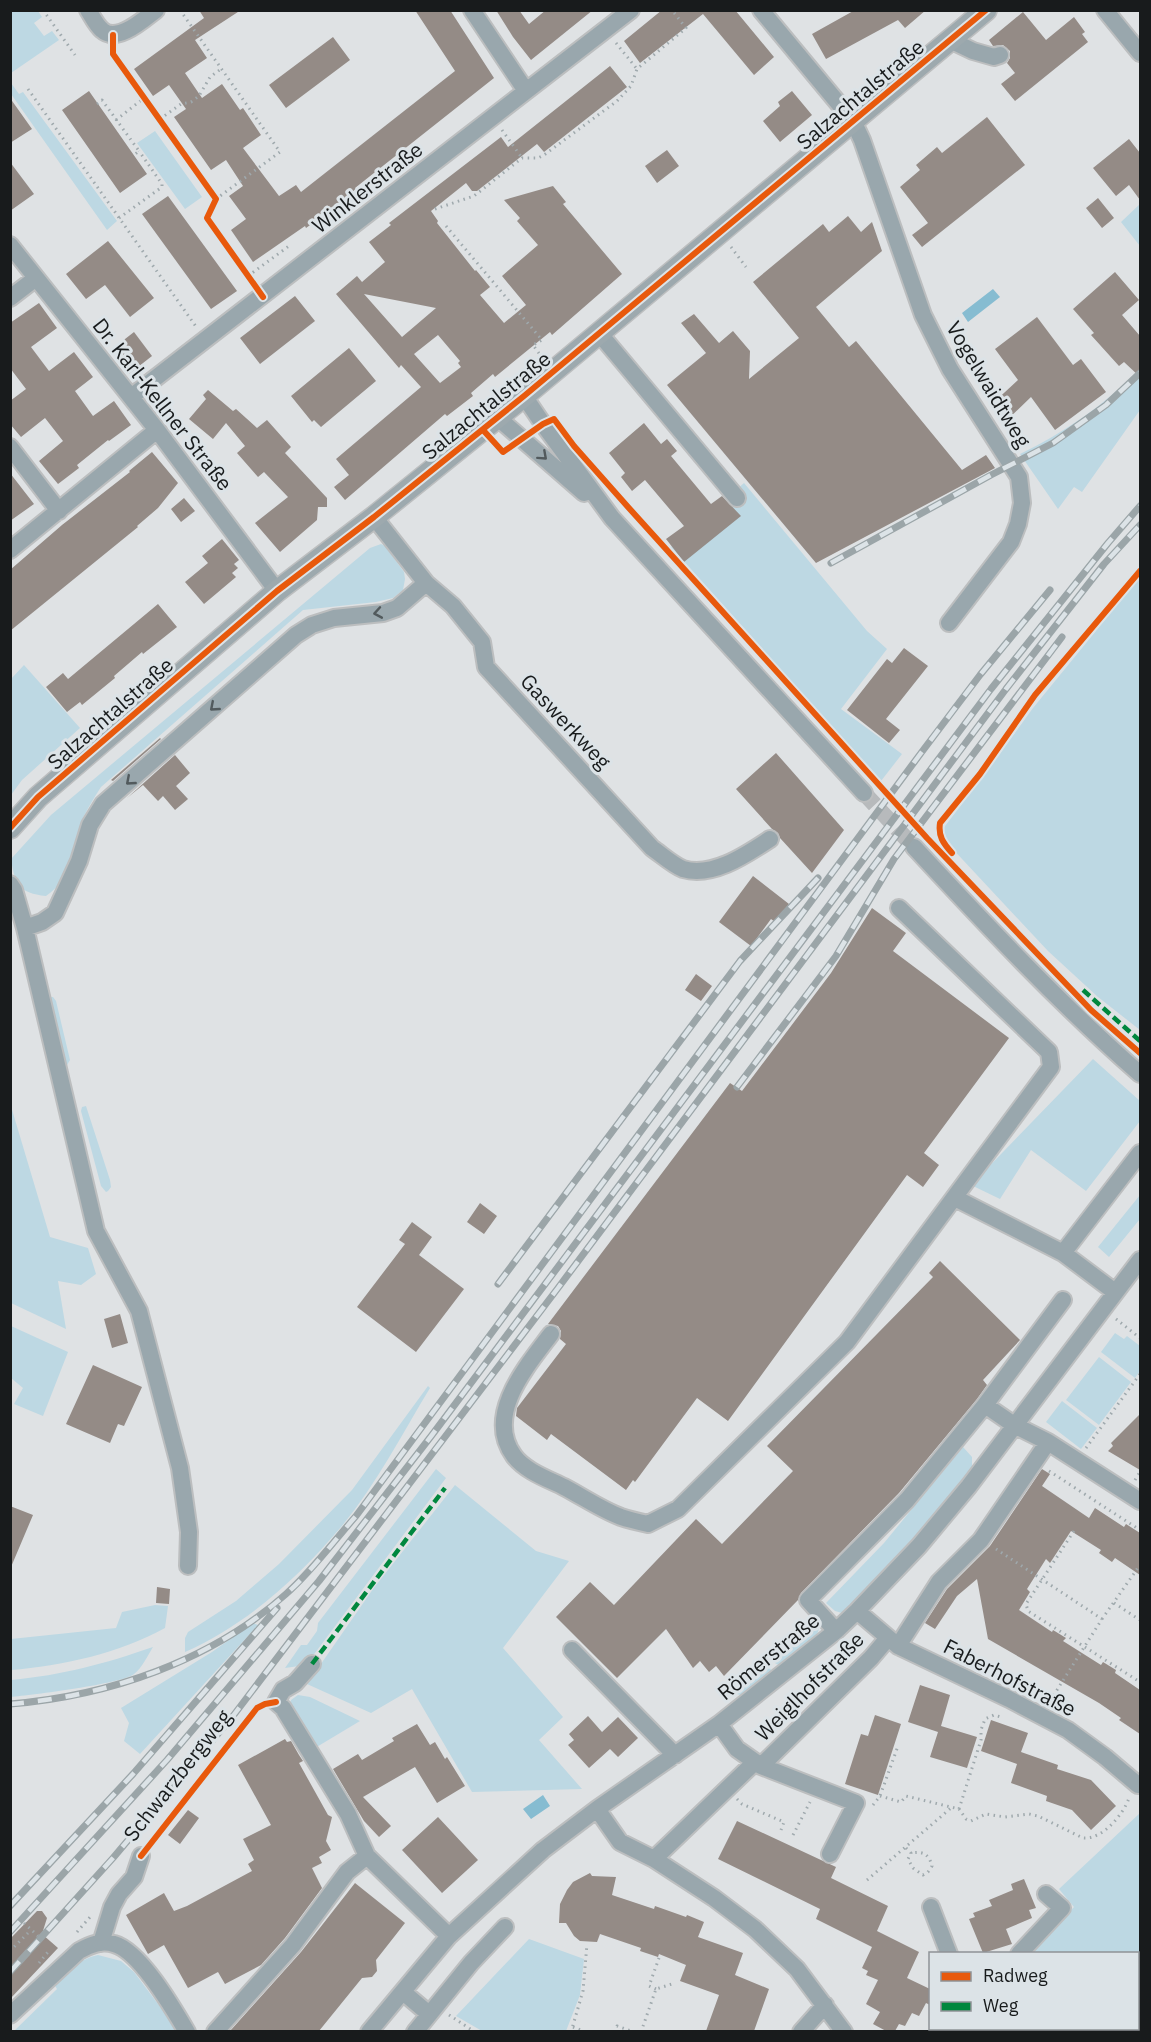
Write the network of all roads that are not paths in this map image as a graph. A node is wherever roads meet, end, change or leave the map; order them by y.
1 (88, 10) edge
2 (156, 10) edge
3 (472, 10) edge
4 (631, 10) edge
5 (761, 10) edge
6 (986, 10) edge
7 (1105, 10) edge
8 (950, 40) junction
9 (1140, 53) edge
10 (1000, 55) dead end
11 (526, 91) junction
12 (853, 121) junction
13 (10, 245) edge
14 (36, 278) junction
15 (10, 298) edge
16 (599, 333) junction
17 (524, 396) junction
18 (131, 398) junction
19 (498, 418) junction
20 (157, 430) junction
21 (10, 447) edge
22 (736, 498) dead end
23 (59, 511) junction
24 (374, 517) junction
25 (612, 518) junction
26 (10, 550) edge
27 (426, 583) junction
28 (277, 591) junction
29 (949, 623) dead end
30 (864, 793) tunnel mouth
31 (10, 828) edge
32 (770, 838) dead end
33 (914, 847) tunnel mouth
34 (10, 884) edge
35 (899, 908) dead end
36 (25, 928) junction
37 (1140, 1074) edge
38 (1140, 1153) edge
39 (956, 1198) junction
40 (1063, 1253) junction
41 (1137, 1270) edge
42 (1115, 1292) junction
43 (1063, 1300) dead end
44 (551, 1334) dead end
45 (985, 1405) junction
46 (1014, 1425) junction
47 (1048, 1442) junction
48 (1140, 1501) edge
49 (188, 1566) dead end
50 (857, 1611) junction
51 (836, 1631) junction
52 (893, 1642) junction
53 (572, 1650) dead end
54 (312, 1664) dead end
55 (719, 1724) junction
56 (675, 1755) junction
57 (758, 1764) junction
58 (1136, 1789) edge
59 (597, 1809) junction
60 (830, 1854) dead end
61 (141, 1856) dead end
62 (367, 1856) junction
63 (654, 1859) junction
64 (1046, 1894) dead end
65 (931, 1907) dead end
66 (505, 1927) dead end
67 (449, 1936) junction
68 (101, 1943) junction
69 (950, 1952) edge
70 (1020, 1952) edge
71 (403, 1992) junction
72 (825, 2004) junction
73 (433, 2009) junction
74 (10, 2015) edge
75 (187, 2031) edge
76 (215, 2031) edge
77 (369, 2031) edge
78 (414, 2031) edge
79 (801, 2031) edge
80 (844, 2031) edge

1 - 2 street
3 - 11 street
4 - 11 street, Winklerstraße
5 - 12 street, Vogelwaidtweg
6 - 8 main road, Salzachtalstraße
7 - 9 street
8 - 10 street
8 - 12 main road, Salzachtalstraße
11 - 18 street, Winklerstraße
12 - 16 main road, Salzachtalstraße
12 - 29 street, Vogelwaidtweg
13 - 14 street, Dr. Karl-Kellner Straße
14 - 15 street
14 - 18 street, Dr. Karl-Kellner Straße
16 - 17 main road, Salzachtalstraße
16 - 22 street
17 - 19 main road, Salzachtalstraße
17 - 25 street
18 - 20 street, Dr. Karl-Kellner Straße
19 - 24 main road, Salzachtalstraße
19 -> 25 street
20 - 23 street
20 - 28 street, Dr. Karl-Kellner Straße
21 - 23 street
23 - 26 street
24 - 27 street, Gaswerkweg
24 - 28 main road, Salzachtalstraße
25 - 30 street
27 - 32 street, Gaswerkweg
27 -> 36 street
28 - 31 main road, Salzachtalstraße
33 - 37 street
34 - 36 street
35 - 39 street
36 - 49 street
38 - 40 street
39 - 40 street
39 - 44 street
40 - 42 street
41 - 42 street, Römerstraße
42 - 46 street, Römerstraße
43 - 45 street
45 - 46 street
45 - 51 street
46 - 47 street
46 - 50 street, Römerstraße
47 - 48 street
47 - 52 street, Weiglhofstraße
50 - 51 street, Römerstraße
50 - 52 street, Faberhofstraße
51 - 55 street, Römerstraße
52 - 57 street, Weiglhofstraße
52 - 58 street, Faberhofstraße
53 - 56 street
54 - 62 street
55 - 56 street, Römerstraße
55 - 57 street
56 - 59 street, Römerstraße
57 - 60 street
57 - 63 street, Weiglhofstraße
59 - 63 street
59 - 67 street, Römerstraße
61 - 68 street, Schwarzbergweg
62 - 67 street
62 - 76 street
63 - 72 street
64 - 70 street
65 - 69 street
66 - 73 street
67 - 71 street, Römerstraße
68 - 74 street
68 - 75 street
71 - 73 street
71 - 77 street, Römerstraße
72 - 79 street
72 - 80 street
73 - 78 street

